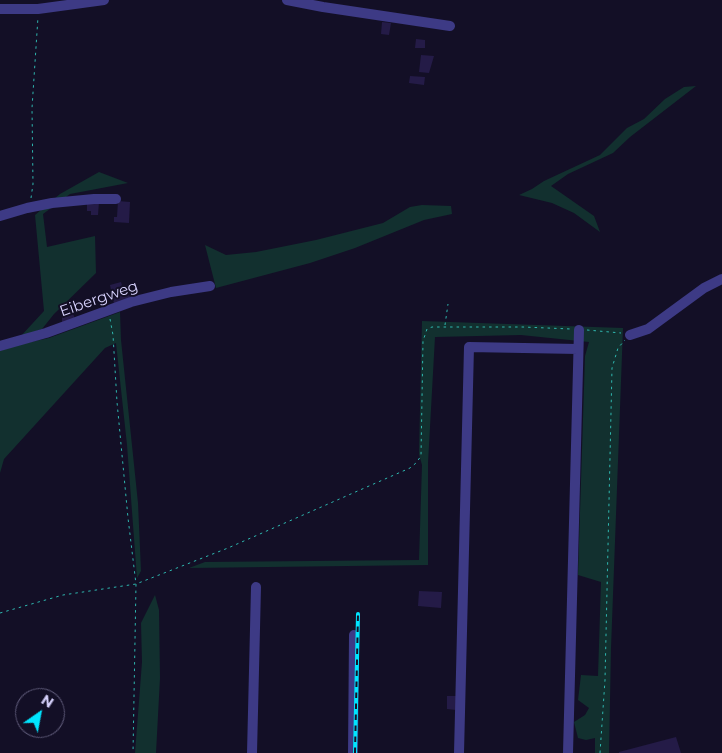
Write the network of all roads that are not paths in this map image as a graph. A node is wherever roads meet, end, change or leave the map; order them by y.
1 (104, 0) edge
2 (287, 0) edge
3 (0, 9) edge
4 (450, 26) dead end
5 (116, 199) dead end
6 (0, 216) edge
7 (722, 278) edge
8 (210, 286) dead end
9 (579, 330) road end
10 (630, 335) road end
11 (0, 346) edge
12 (578, 349) junction
13 (256, 587) dead end
14 (354, 635) dead end
15 (252, 753) edge
16 (354, 753) edge
17 (459, 753) edge
18 (568, 753) edge

1 - 3 street
2 - 4 street
5 - 6 street
7 - 10 street
8 - 11 street, Eibergweg
9 - 12 street
12 - 17 street
12 - 18 street
13 - 15 street
14 - 16 street

